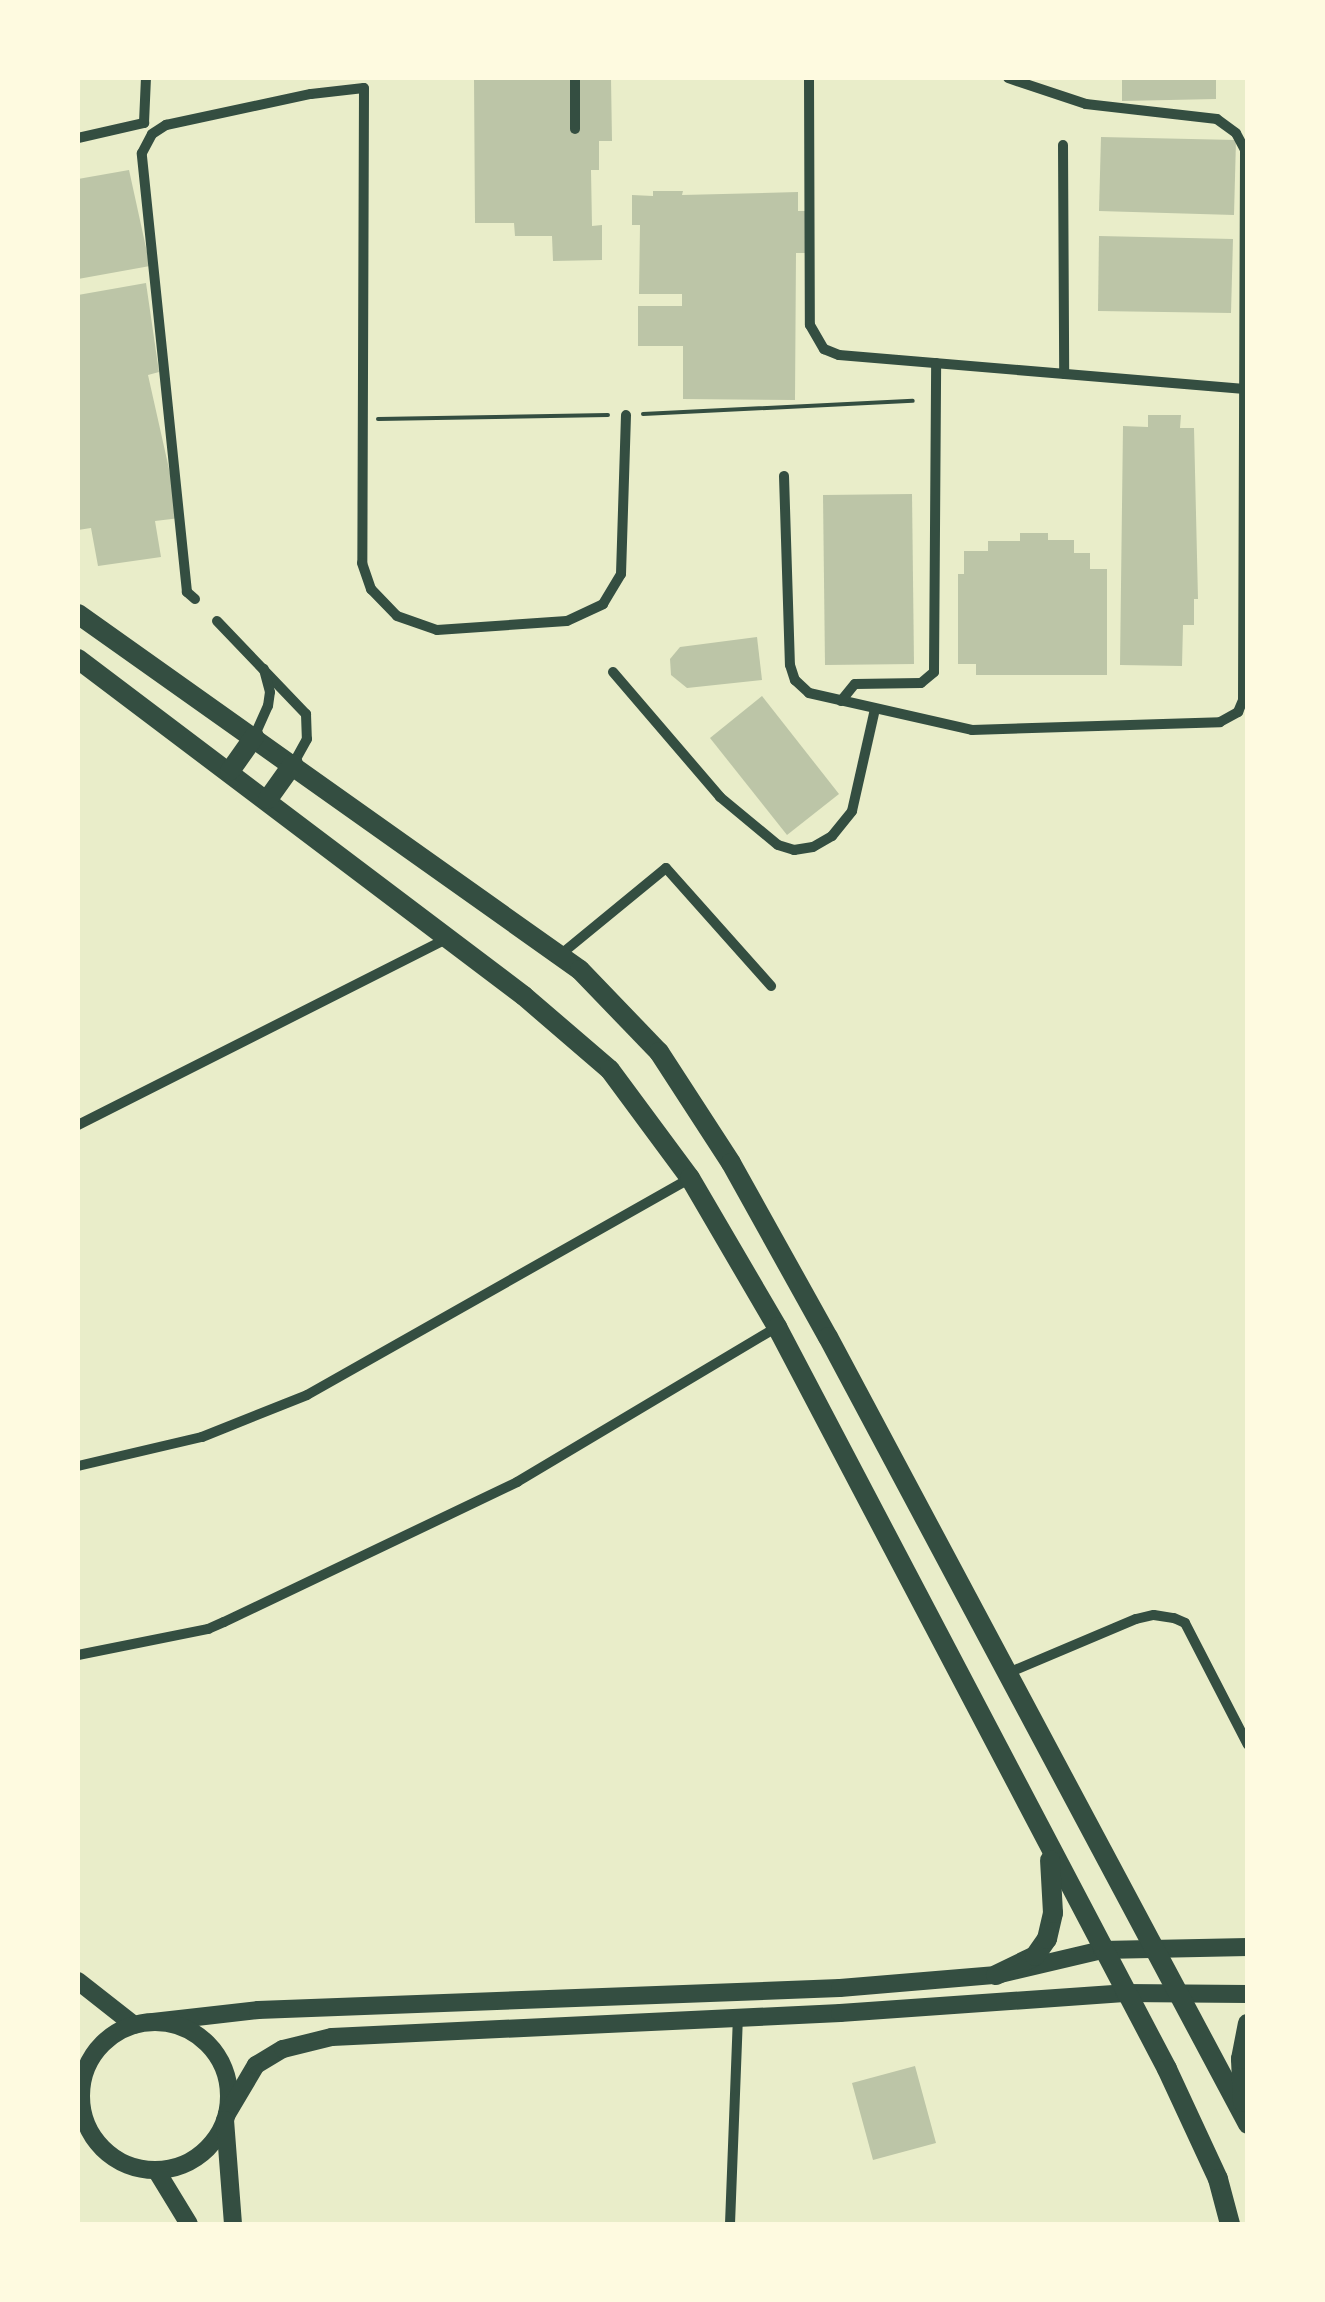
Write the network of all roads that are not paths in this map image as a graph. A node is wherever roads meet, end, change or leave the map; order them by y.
1 (146, 78) edge
2 (575, 78) edge
3 (809, 78) edge
4 (1008, 78) edge
5 (365, 83) edge
6 (575, 128) dead end
7 (78, 138) edge
8 (1063, 146) dead end
9 (936, 363) junction
10 (1064, 374) junction
11 (1245, 389) junction
12 (626, 415) road end
13 (784, 476) dead end
14 (195, 600) dead end
15 (78, 614) edge
16 (216, 621) dead end
17 (78, 659) edge
18 (264, 668) junction
19 (613, 672) dead end
20 (841, 702) junction
21 (875, 709) junction
22 (254, 737) junction
23 (293, 764) junction
24 (230, 770) junction
25 (268, 799) junction
26 (448, 938) junction
27 (560, 955) junction
28 (771, 986) dead end
29 (78, 1124) edge
30 (690, 1178) junction
31 (777, 1327) junction
32 (78, 1466) edge
33 (78, 1654) edge
34 (1008, 1673) junction
35 (1248, 1744) edge
36 (1049, 1848) junction
37 (1157, 1948) junction
38 (1248, 1948) edge
39 (1102, 1950) junction
40 (996, 1975) junction
41 (78, 1981) edge
42 (1124, 1992) junction
43 (1180, 1992) junction
44 (1248, 1994) edge
45 (738, 2018) junction
46 (154, 2022) junction
47 (1248, 2024) edge
48 (134, 2025) junction
49 (80, 2077) edge
50 (225, 2117) junction
51 (1246, 2119) edge
52 (78, 2149) edge
53 (103, 2150) junction
54 (156, 2170) junction
55 (189, 2224) edge
56 (233, 2224) edge
57 (730, 2224) edge
58 (1230, 2224) edge

1 - 7 street
2 - 6 street
3 - 9 street
4 - 11 street
5 - 12 street
5 - 14 street
8 - 10 street
9 - 10 street
9 - 20 street
10 - 11 street
11 - 21 street
13 - 20 street
15 - 22 main road
16 - 18 street
17 - 24 main road
18 - 22 street
18 - 23 street
19 - 21 street
20 - 21 street
22 - 23 main road
22 - 24 main road
23 - 25 main road
23 - 27 main road
24 - 25 main road
25 - 26 main road
26 - 29 street
26 - 30 main road
27 - 28 street
27 - 34 main road
30 - 31 main road
30 - 32 street
31 - 33 street
31 - 36 main road
34 - 35 street
34 - 37 main road
36 - 39 main road
36 - 40 main road
37 - 38 street
37 - 39 street
37 - 43 main road
39 - 40 street
39 - 42 main road
40 - 46 street
41 - 48 street
42 - 43 street
42 - 45 street
42 - 58 main road
43 - 44 street
43 - 51 main road
45 - 50 street
45 - 57 street
46 - 48 street
46 - 50 street
47 - 51 main road
48 - 49 street
49 - 53 street
50 - 54 street
50 - 56 street
52 - 53 street
53 - 54 street
54 - 55 street

